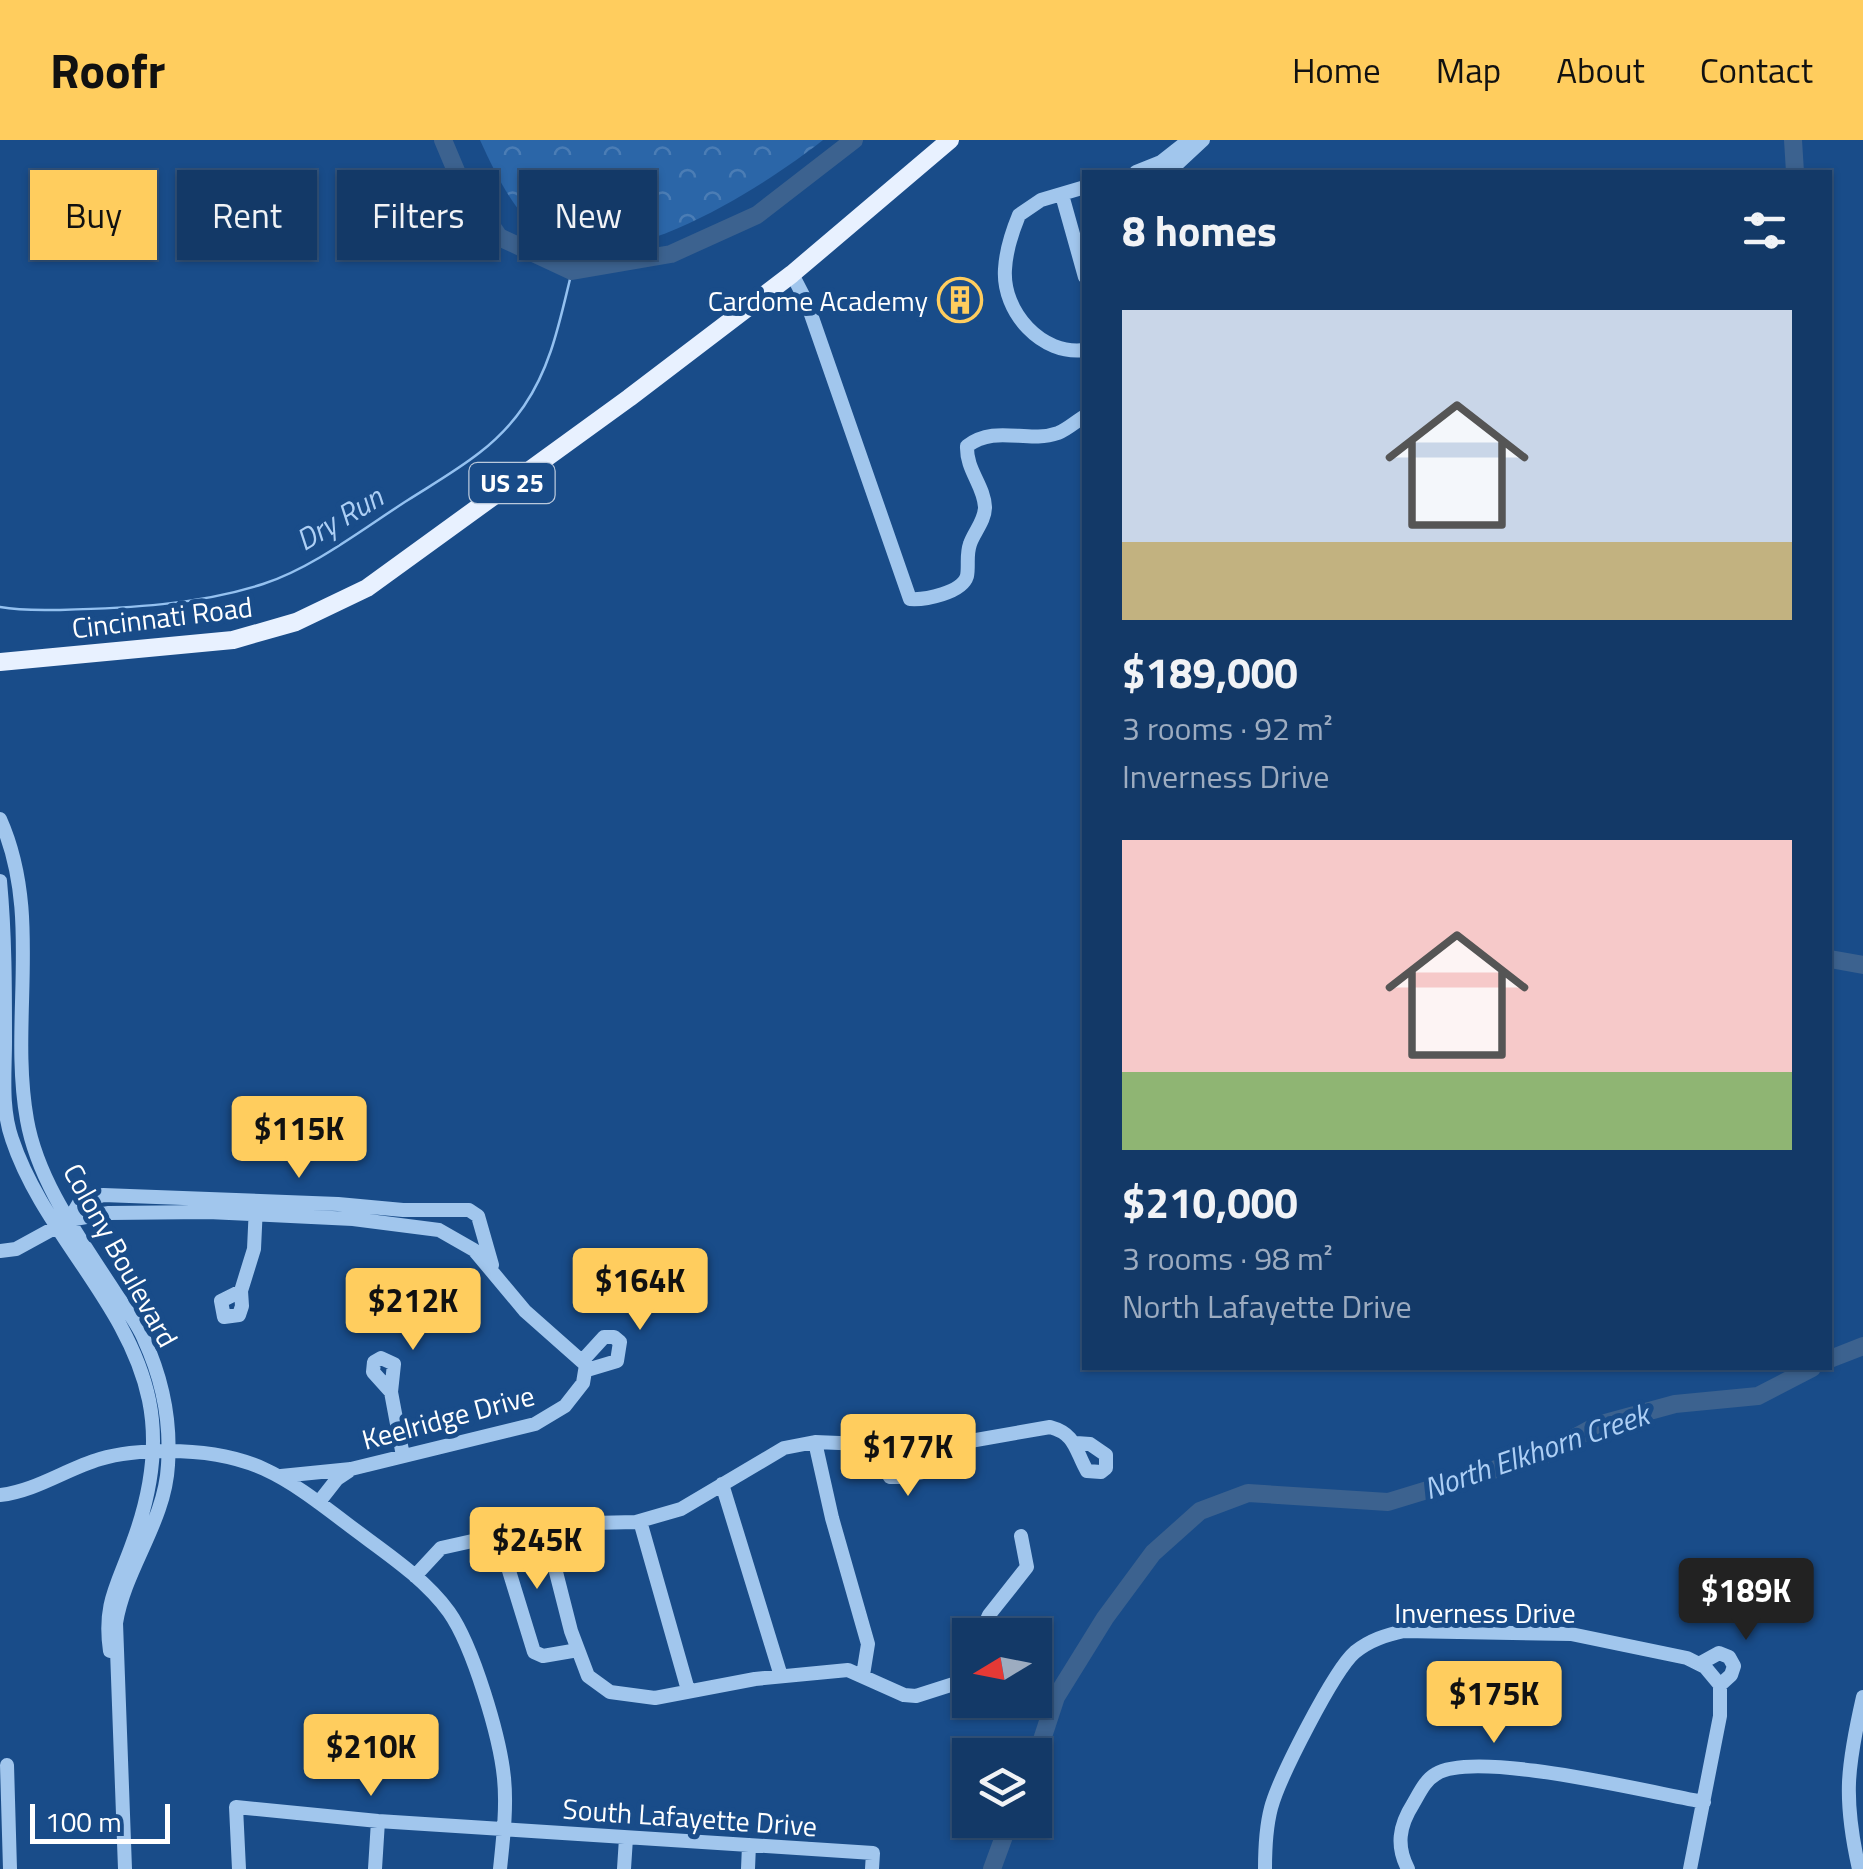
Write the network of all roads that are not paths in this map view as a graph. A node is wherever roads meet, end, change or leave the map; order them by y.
1 (950, 140) edge
2 (1190, 140) edge
3 (1203, 140) edge
4 (1141, 170) edge
5 (1165, 170) edge
6 (1082, 192) edge
7 (1062, 195) junction
8 (1082, 266) edge
9 (792, 274) junction
10 (1082, 350) edge
11 (1082, 418) edge
12 (0, 662) edge
13 (0, 819) edge
14 (0, 881) edge
15 (163, 1196) junction
16 (256, 1208) junction
17 (337, 1211) junction
18 (163, 1213) junction
19 (62, 1224) junction
20 (0, 1252) edge
21 (493, 1270) junction
22 (241, 1291) dead end
23 (390, 1392) dead end
24 (815, 1442) junction
25 (867, 1442) junction
26 (1076, 1442) dead end
27 (934, 1447) junction
28 (161, 1452) junction
29 (403, 1456) junction
30 (351, 1469) junction
31 (281, 1476) junction
32 (722, 1484) junction
33 (0, 1496) edge
34 (318, 1502) junction
35 (640, 1521) junction
36 (544, 1525) junction
37 (498, 1535) junction
38 (1022, 1536) dead end
39 (415, 1576) junction
40 (987, 1618) edge
41 (578, 1650) junction
42 (1699, 1664) junction
43 (781, 1676) junction
44 (863, 1676) junction
45 (952, 1685) edge
46 (1720, 1685) junction
47 (688, 1690) junction
48 (1863, 1697) edge
49 (7, 1764) dead end
50 (1704, 1802) junction
51 (378, 1822) junction
52 (503, 1830) junction
53 (626, 1838) junction
54 (749, 1846) junction
55 (872, 1861) edge
56 (10, 1869) edge
57 (125, 1869) edge
58 (239, 1869) edge
59 (375, 1869) edge
60 (500, 1869) edge
61 (624, 1869) edge
62 (748, 1869) edge
63 (1265, 1869) edge
64 (1408, 1869) edge
65 (1690, 1869) edge
66 (1858, 1869) edge

1 - 9 main road, Cincinnati Road / US 25
2 - 4 street
3 - 5 street
6 - 7 street
7 - 8 street
7 - 10 street
9 - 11 street
9 - 12 main road, Cincinnati Road / US 25
13 - 19 street, Colony Boulevard
14 - 19 street, Colony Boulevard
15 - 16 street, Keelridge Drive
15 - 18 street
15 - 19 street, Keelridge Drive
16 - 17 street, Keelridge Drive
16 - 18 street, Keelridge Drive
16 - 22 street
17 - 21 street, Keelridge Drive
17 - 21 street, Keelridge Drive
18 - 19 street, Keelridge Drive
19 - 20 street, Keelridge Drive
19 - 28 street, Colony Boulevard
21 - 29 street, Keelridge Drive
23 - 29 street
24 - 25 street
24 - 32 street
24 - 44 street
25 - 27 street
25 - 27 street
26 - 27 street
28 - 31 street
28 - 33 street
28 - 57 street, Colony Boulevard
29 - 30 street, Keelridge Drive
30 - 31 street, Keelridge Drive
30 - 34 street
31 - 34 street
32 - 35 street
32 - 43 street
34 - 39 street
35 - 36 street
35 - 47 street
36 - 37 street
36 - 41 street
37 - 39 street
37 - 41 street
38 - 40 street
39 - 52 street
41 - 47 street
42 - 46 street, Inverness Drive
42 - 46 street
42 - 63 street, Inverness Drive
43 - 44 street
43 - 47 street
44 - 45 street
46 - 50 street
48 - 66 street
49 - 56 street
50 - 64 street
50 - 65 street
51 - 52 street, South Lafayette Drive
51 - 58 street, South Lafayette Drive
51 - 59 street
52 - 53 street, South Lafayette Drive
52 - 60 street
53 - 54 street, South Lafayette Drive
53 - 61 street
54 - 55 street, South Lafayette Drive
54 - 62 street

